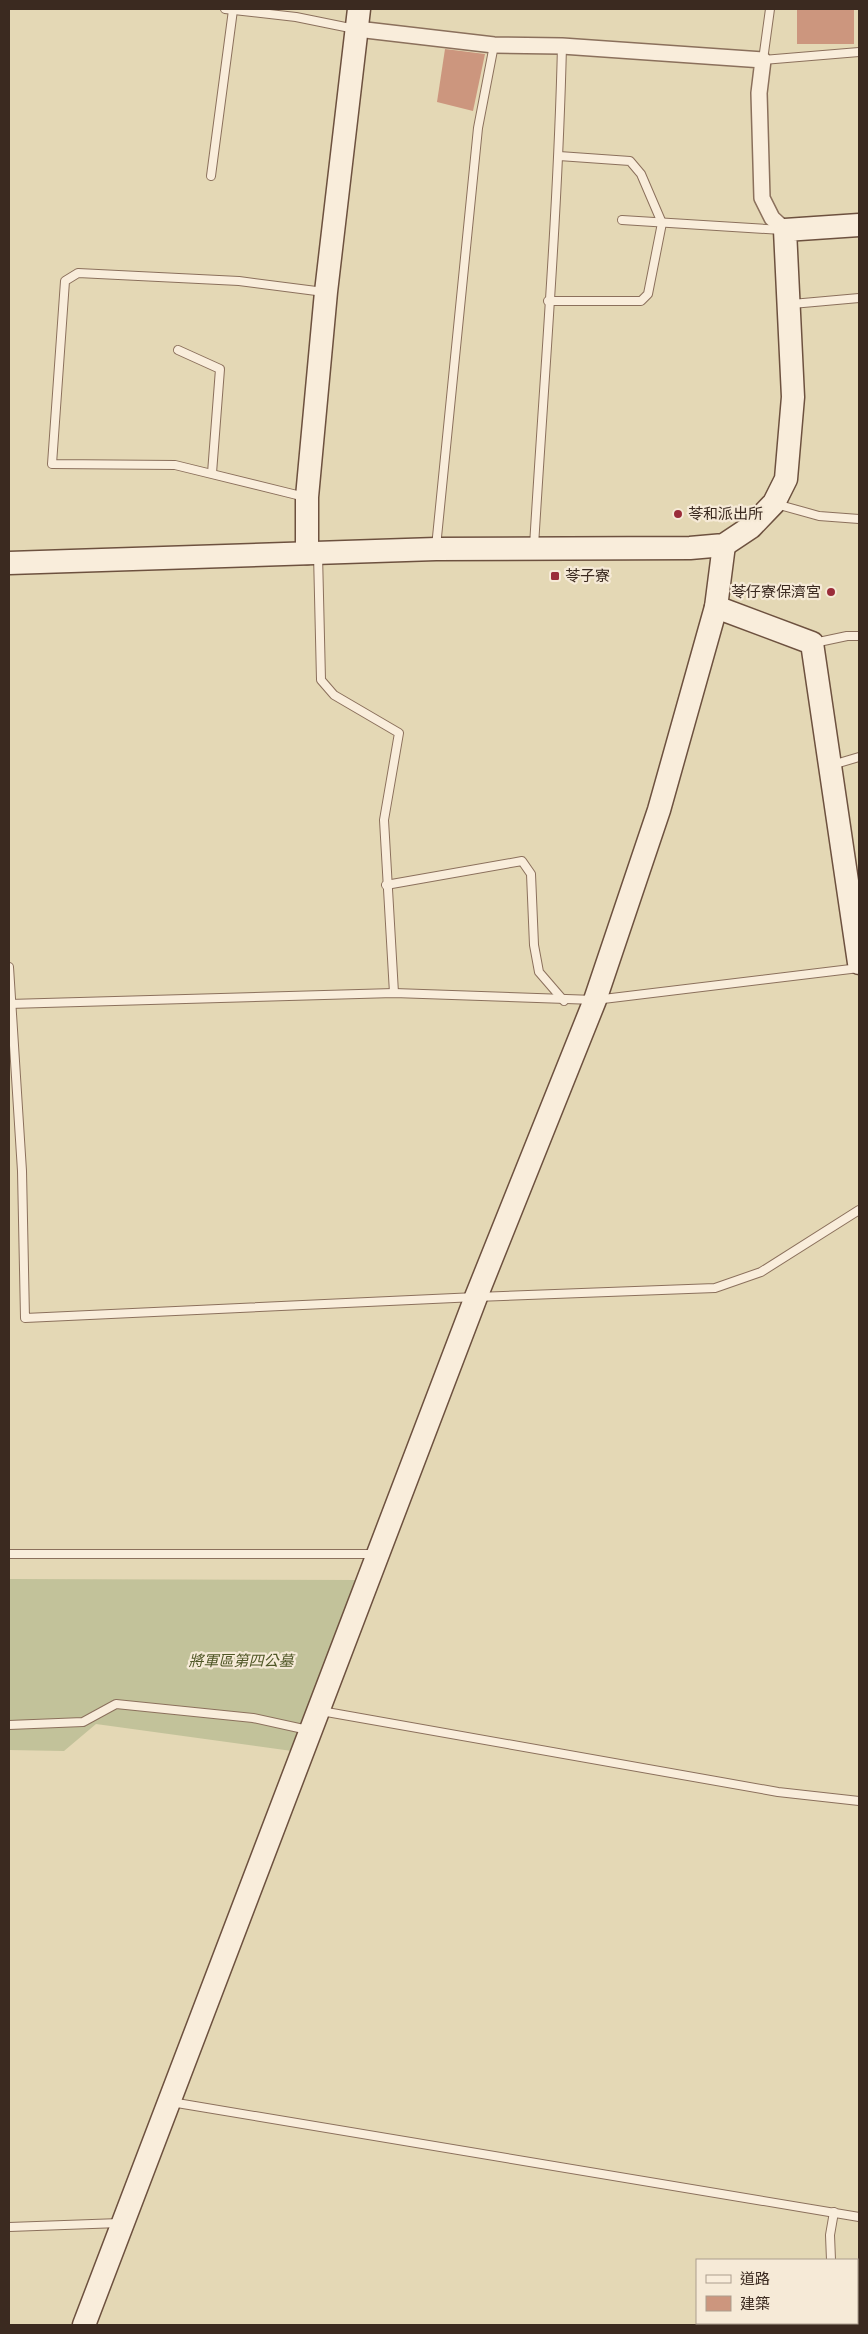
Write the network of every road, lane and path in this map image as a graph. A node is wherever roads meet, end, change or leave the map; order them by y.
1 (229, 9) edge
2 (770, 9) edge
3 (358, 19) edge
4 (494, 45) junction
5 (562, 46) junction
6 (859, 52) edge
7 (763, 60) junction
8 (559, 156) junction
9 (211, 176) dead end
10 (622, 220) dead end
11 (662, 223) junction
12 (859, 225) edge
13 (785, 230) junction
14 (326, 292) junction
15 (859, 298) edge
16 (548, 302) junction
17 (788, 305) junction
18 (178, 350) dead end
19 (212, 473) junction
20 (307, 497) junction
21 (774, 503) junction
22 (859, 519) edge
23 (724, 546) junction
24 (436, 550) junction
25 (534, 550) junction
26 (312, 553) junction
27 (9, 563) edge
28 (716, 606) junction
29 (859, 636) edge
30 (812, 643) junction
31 (859, 757) edge
32 (829, 766) junction
33 (386, 884) junction
34 (856, 909) edge
35 (859, 963) edge
36 (9, 967) edge
37 (859, 968) edge
38 (394, 993) junction
39 (595, 1000) junction
40 (564, 1001) junction
41 (10, 1004) edge
42 (859, 1210) edge
43 (476, 1297) junction
44 (9, 1554) edge
45 (379, 1554) junction
46 (315, 1720) junction
47 (9, 1726) edge
48 (859, 1801) edge
49 (169, 2102) junction
50 (834, 2212) junction
51 (859, 2217) edge
52 (124, 2223) junction
53 (9, 2227) edge
54 (831, 2259) edge
55 (84, 2325) edge

1 - 3 lane
1 - 9 lane
2 - 7 lane
3 - 4 street
3 - 14 street
4 - 5 street
4 - 24 lane
5 - 7 street
5 - 8 lane
6 - 7 lane
7 - 13 street
8 - 11 lane
8 - 16 lane
10 - 11 lane
11 - 13 lane
11 - 16 lane
12 - 13 street
13 - 17 street
14 - 19 lane
14 - 20 street
15 - 17 lane
16 - 25 lane
17 - 21 street
18 - 19 lane
19 - 20 lane
20 - 26 street
21 - 22 lane
21 - 23 street
23 - 25 street
23 - 28 street
24 - 25 street
24 - 26 street
26 - 27 street
26 - 33 lane
28 - 30 street
28 - 39 street
29 - 30 lane
30 - 32 street
31 - 32 lane
32 - 34 street
33 - 38 lane
33 - 40 lane
34 - 35 street
36 - 41 lane
37 - 39 lane
38 - 40 lane
38 - 41 lane
39 - 40 lane
39 - 43 street
41 - 43 lane
42 - 43 lane
43 - 45 street
44 - 45 lane
45 - 46 street
46 - 47 lane
46 - 48 lane
46 - 49 street
49 - 50 lane
49 - 52 street
50 - 51 lane
50 - 54 lane
52 - 53 lane
52 - 55 street

